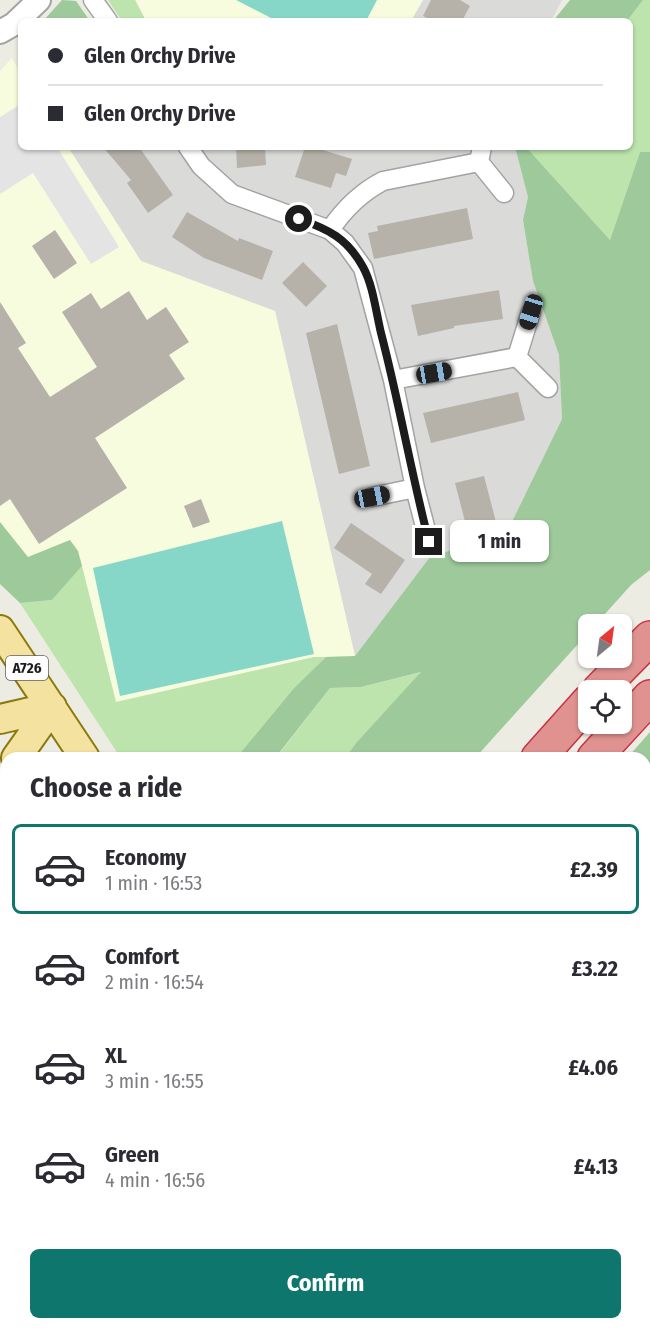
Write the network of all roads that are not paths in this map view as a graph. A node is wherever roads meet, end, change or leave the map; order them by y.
1 (39, 0) edge
2 (93, 0) edge
3 (20, 18) edge
4 (106, 18) edge
5 (18, 20) edge
6 (0, 32) edge
7 (190, 150) edge
8 (481, 155) edge
9 (504, 193) dead end
10 (330, 230) junction
11 (531, 312) dead end
12 (517, 357) junction
13 (393, 380) junction
14 (548, 388) dead end
15 (415, 488) junction
16 (372, 497) dead end
17 (429, 542) dead end
18 (0, 630) edge
19 (650, 638) edge
20 (609, 680) edge
21 (650, 697) edge
22 (52, 707) junction
23 (578, 713) edge
24 (0, 719) edge
25 (20, 752) edge
26 (81, 752) edge
27 (543, 752) edge
28 (600, 752) edge

1 - 3 street
2 - 4 street
5 - 6 street
7 - 10 street
8 - 9 street
8 - 10 street
10 - 13 street
11 - 12 street
12 - 13 street
12 - 14 street
13 - 15 street
15 - 16 street
15 - 17 street
18 - 22 main road, A726
19 - 20 highway
21 - 28 highway
22 - 24 main road
22 - 25 main road
22 - 26 main road, A726
23 - 27 highway

